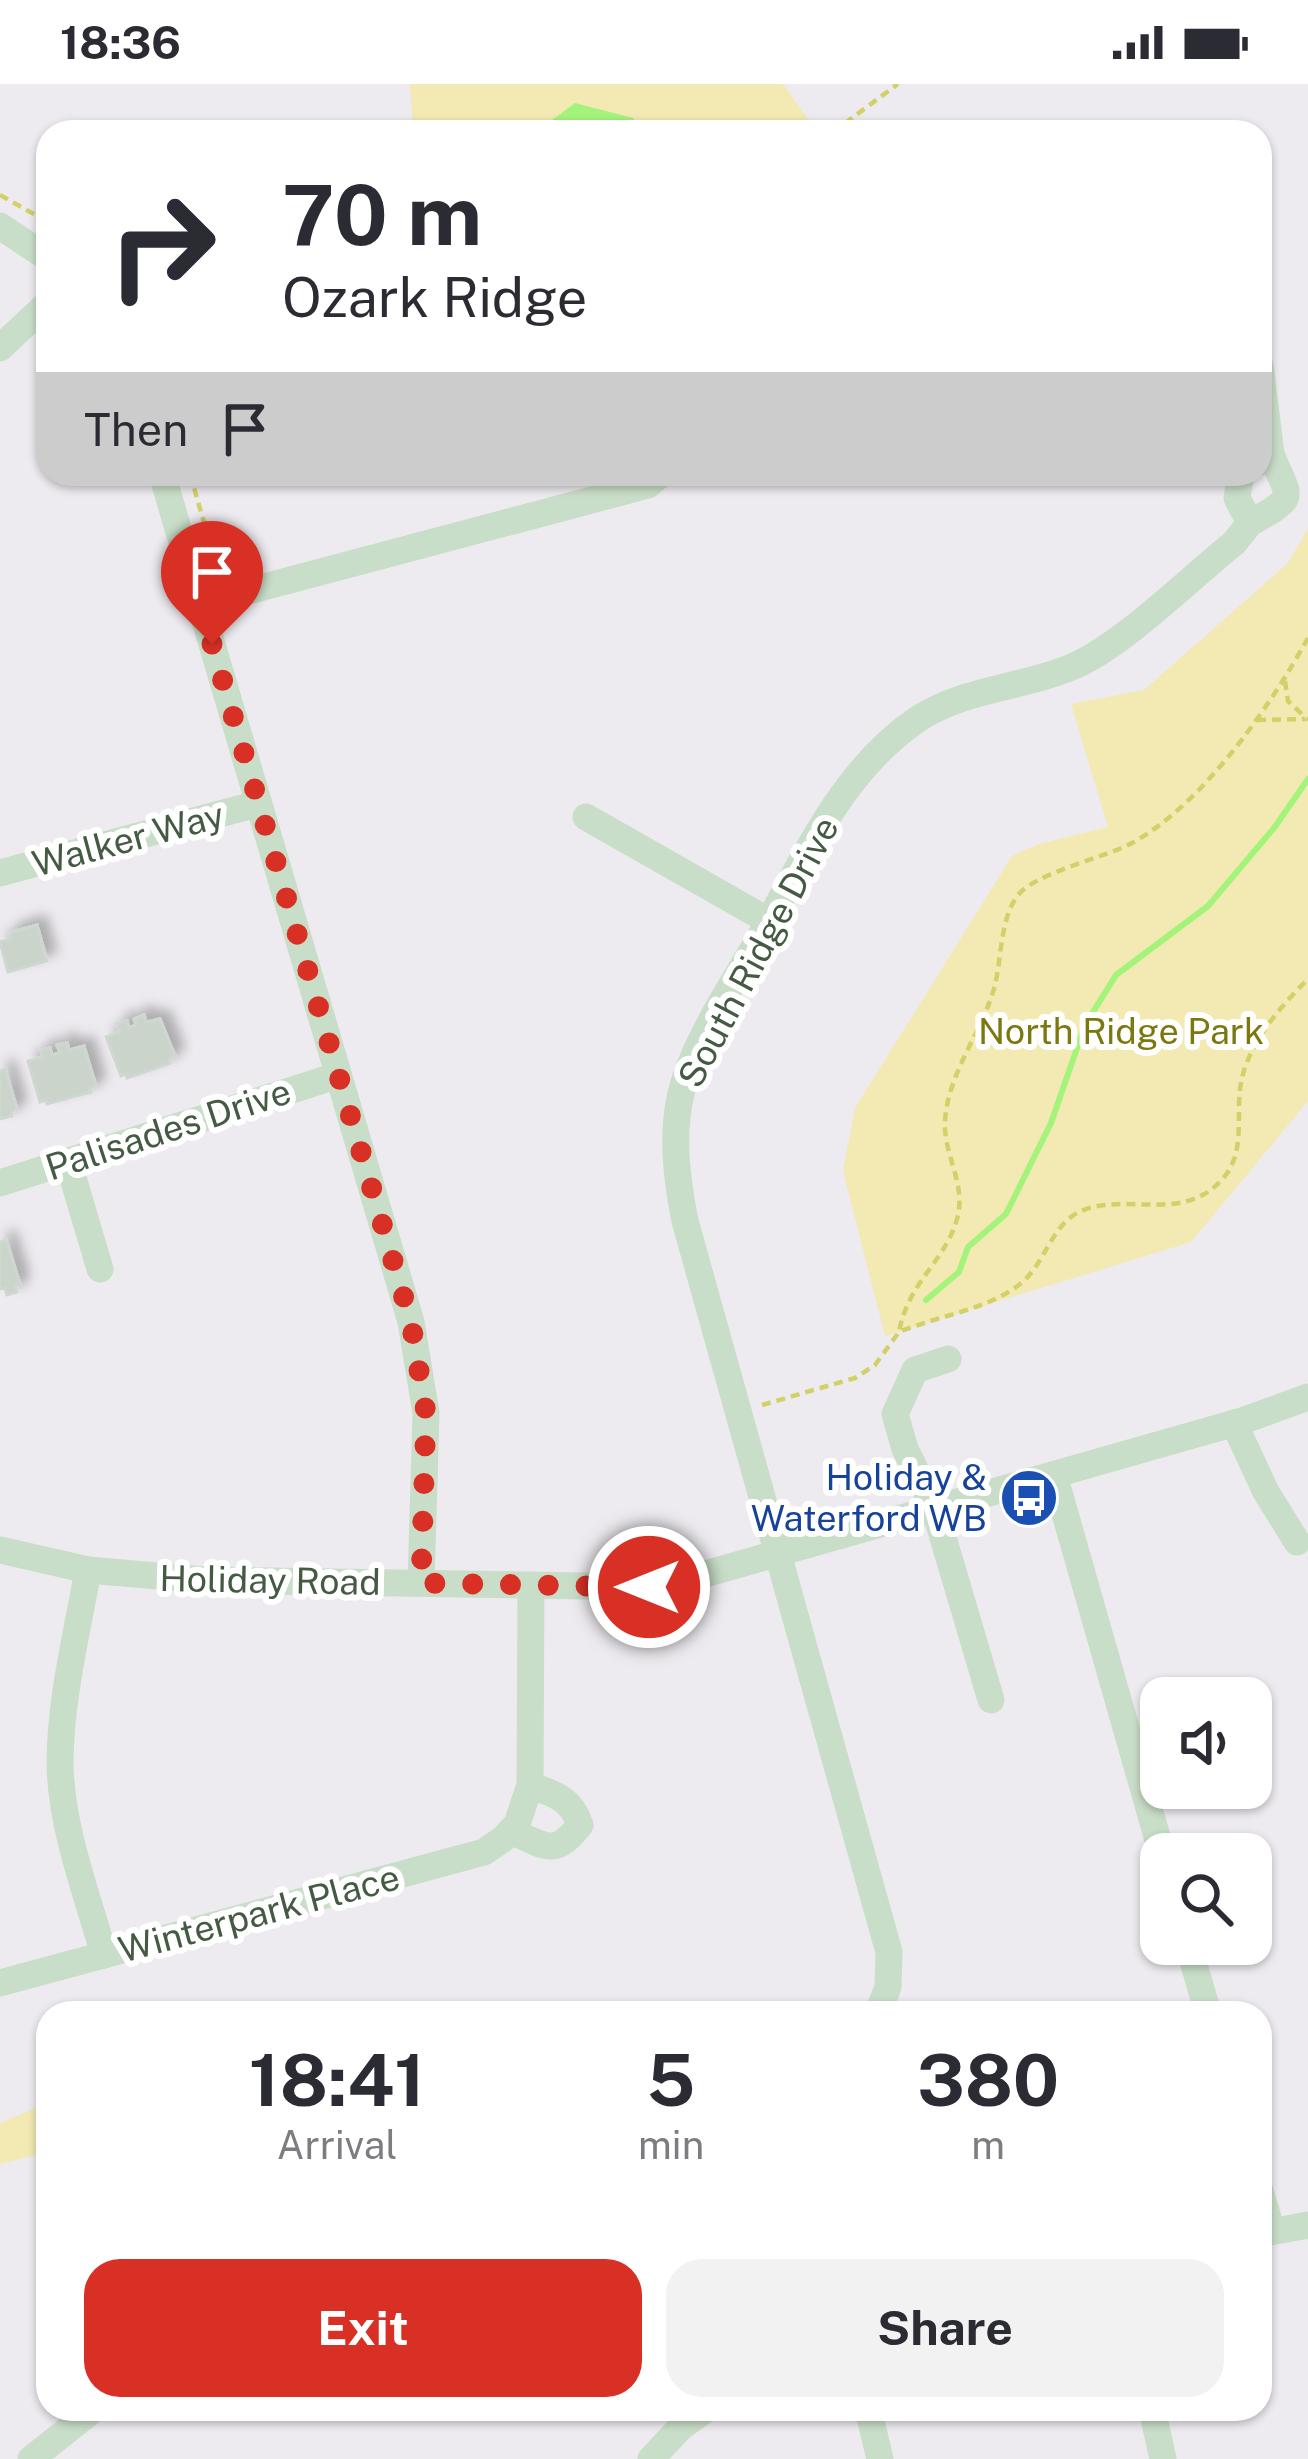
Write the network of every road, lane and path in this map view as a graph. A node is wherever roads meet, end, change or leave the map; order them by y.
1 (898, 84) edge
2 (849, 120) edge
3 (0, 195) edge
4 (36, 215) edge
5 (0, 226) edge
6 (36, 250) edge
7 (36, 314) edge
8 (0, 347) edge
9 (1272, 465) edge
10 (166, 486) edge
11 (641, 486) edge
12 (1236, 486) edge
13 (1250, 523) junction
14 (200, 604) junction
15 (1308, 638) edge
16 (1286, 679) junction
17 (1253, 720) junction
18 (1306, 720) edge
19 (256, 804) junction
20 (586, 817) dead end
21 (0, 873) edge
22 (769, 921) junction
23 (1308, 979) edge
24 (336, 1076) junction
25 (68, 1161) junction
26 (0, 1183) edge
27 (100, 1269) dead end
28 (899, 1332) junction
29 (948, 1359) dead end
30 (1308, 1397) edge
31 (737, 1412) junction
32 (1234, 1423) junction
33 (1054, 1475) junction
34 (934, 1508) junction
35 (1297, 1542) dead end
36 (0, 1550) edge
37 (777, 1553) junction
38 (88, 1570) junction
39 (421, 1583) junction
40 (531, 1585) junction
41 (991, 1700) dead end
42 (530, 1785) junction
43 (511, 1831) junction
44 (1156, 1833) edge
45 (104, 1955) junction
46 (1194, 1965) edge
47 (0, 1983) edge
48 (883, 2001) edge
49 (1205, 2001) edge
50 (1308, 2224) edge
51 (1272, 2232) edge
52 (79, 2421) edge
53 (689, 2421) edge
54 (871, 2421) edge
55 (1155, 2421) edge
56 (31, 2459) edge
57 (651, 2459) edge
58 (880, 2459) edge
59 (1163, 2459) edge

1 - 2 path
3 - 4 path
5 - 6 street
7 - 8 street
9 - 13 street, South Ridge Drive
10 - 14 street
11 - 14 street
12 - 13 street
13 - 22 street, South Ridge Drive
14 - 19 street
15 - 16 path
16 - 17 path
16 - 18 path
17 - 18 path
17 - 28 path
19 - 21 street, Walker Way
19 - 24 street
20 - 22 street
22 - 31 street, South Ridge Drive
23 - 28 path
24 - 25 street, Palisades Drive
24 - 39 street
25 - 26 street, Palisades Drive
25 - 27 street
28 - 31 path
29 - 34 street
30 - 32 street, Holiday Road
31 - 37 street, South Ridge Drive
32 - 33 street, Holiday Road
32 - 35 street
33 - 34 street, Holiday Road
33 - 44 street
34 - 37 street, Holiday Road
34 - 41 street
36 - 38 street, Holiday Road
37 - 40 street, Holiday Road
37 - 48 street, South Ridge Drive
38 - 39 street, Holiday Road
38 - 45 street
39 - 40 street, Holiday Road
40 - 42 street
42 - 43 street
42 - 43 street
43 - 45 street, Winterpark Place
45 - 47 street, Winterpark Place
46 - 49 street
50 - 51 street
52 - 56 street
53 - 57 street
54 - 58 street
55 - 59 street

